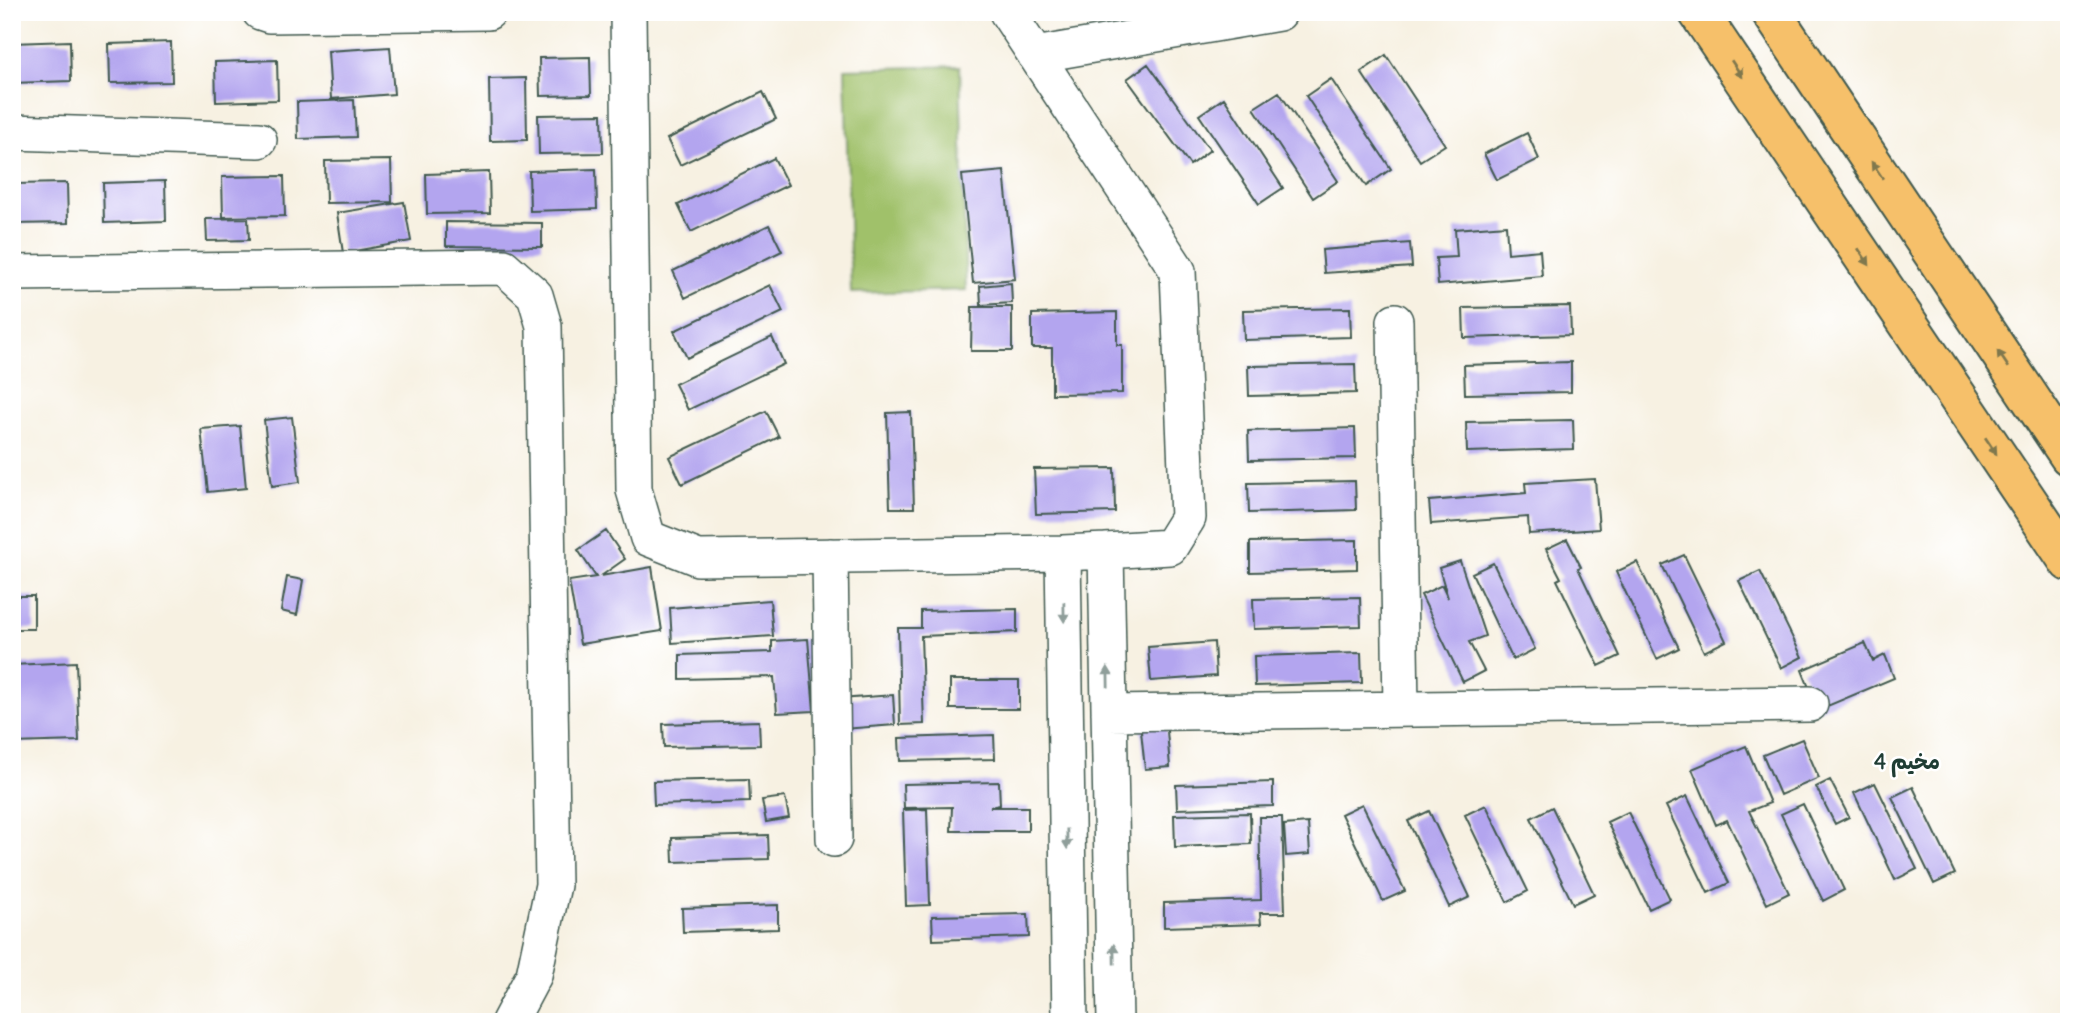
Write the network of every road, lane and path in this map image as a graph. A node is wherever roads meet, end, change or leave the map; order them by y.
1 (260, 12) edge
2 (488, 12) edge
3 (628, 12) edge
4 (1007, 12) edge
5 (1698, 12) edge
6 (1771, 12) edge
7 (1279, 13) edge
8 (1035, 55) junction
9 (12, 132) edge
10 (259, 140) dead end
11 (12, 274) edge
12 (1395, 321) dead end
13 (2069, 456) edge
14 (1106, 551) junction
15 (1063, 553) junction
16 (830, 556) junction
17 (2069, 562) edge
18 (1810, 704) dead end
19 (1401, 709) junction
20 (1109, 713) junction
21 (834, 839) dead end
22 (509, 1022) edge
23 (1070, 1022) edge
24 (1115, 1022) edge

1 - 2 street
3 - 16 street
4 - 8 street
5 -> 17 main road
13 -> 6 main road
7 - 8 street
8 - 14 street
9 - 10 street
11 - 22 street
12 - 19 street
14 - 15 street
20 -> 14 street
15 - 16 street
15 -> 23 street
16 - 21 street
18 - 19 street
19 - 20 street
24 -> 20 street

